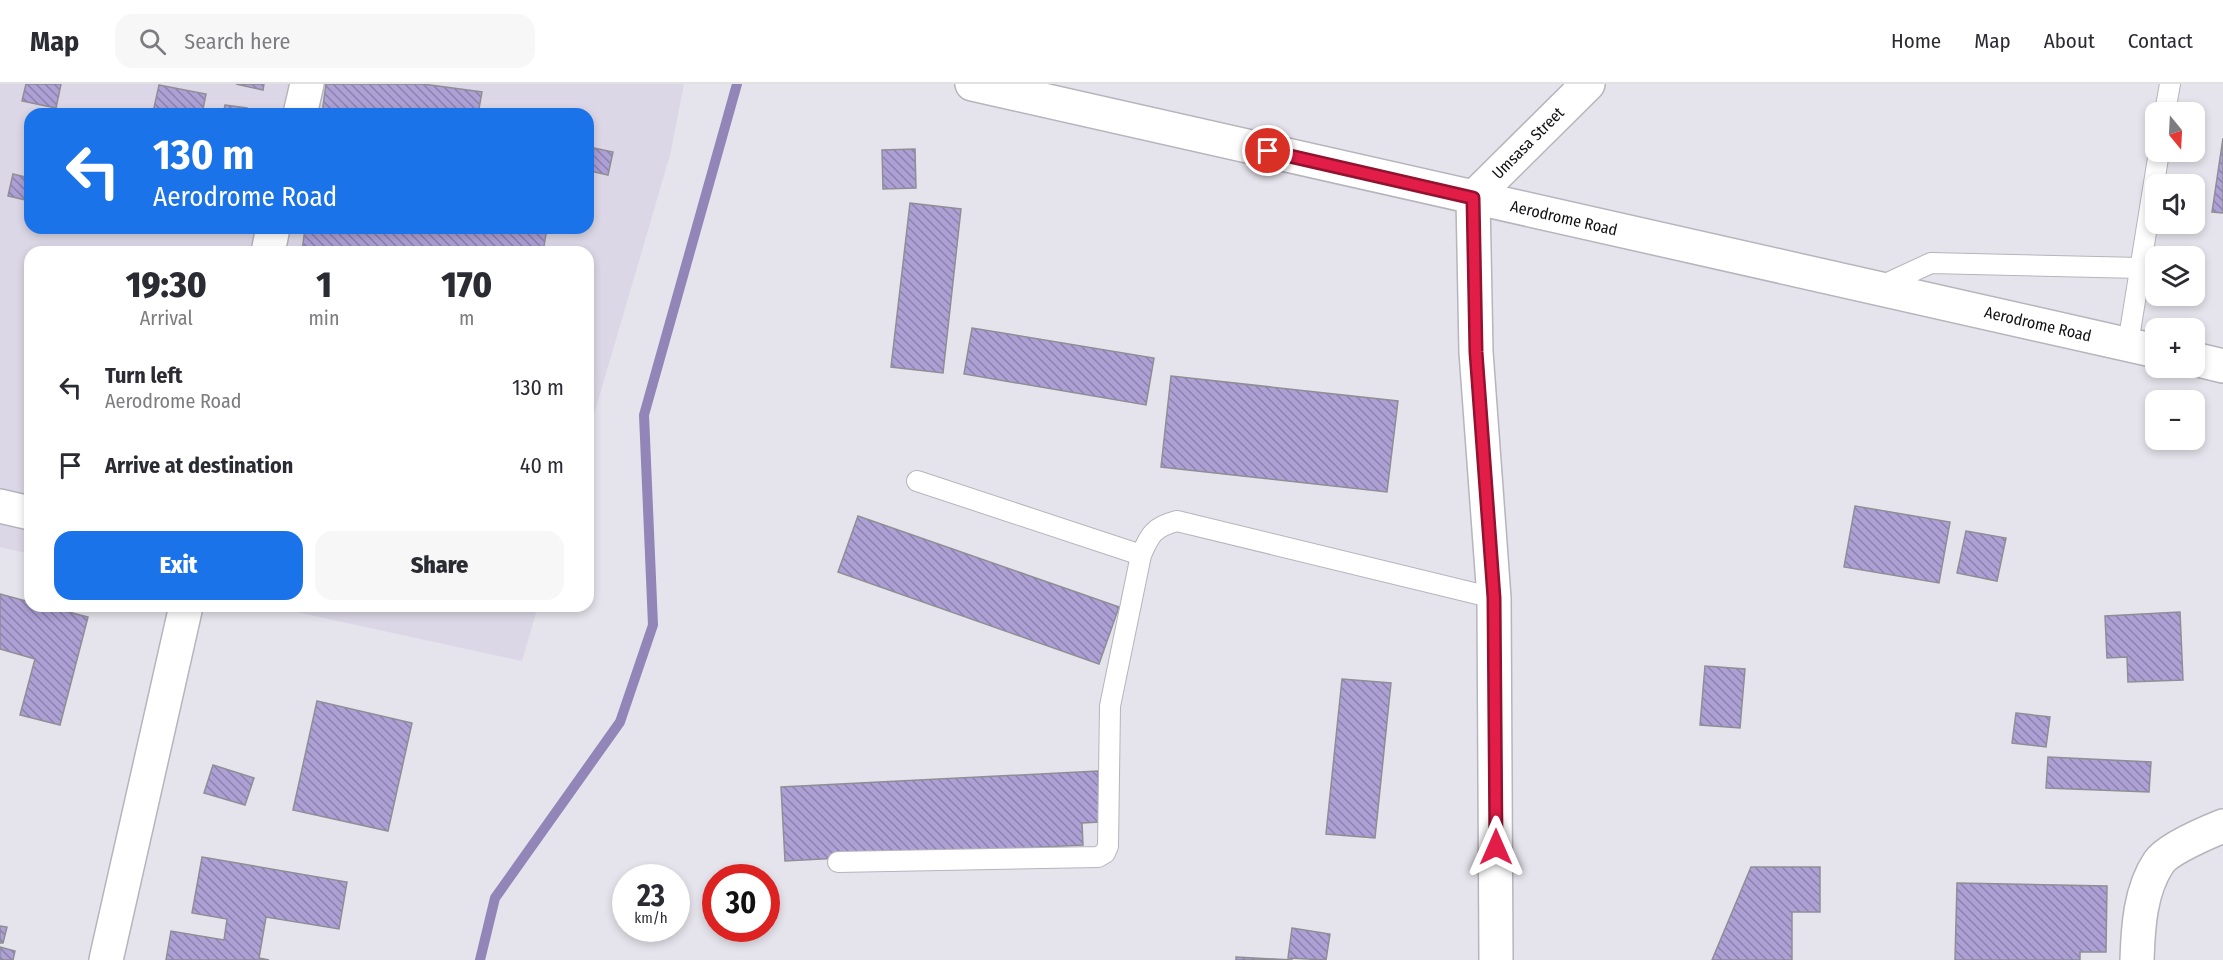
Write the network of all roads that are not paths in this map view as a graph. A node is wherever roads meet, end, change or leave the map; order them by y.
1 (307, 84) edge
2 (972, 84) edge
3 (1588, 84) edge
4 (2170, 84) edge
5 (2167, 102) edge
6 (301, 108) edge
7 (2157, 162) edge
8 (1473, 198) junction
9 (2140, 268) junction
10 (1877, 288) junction
11 (2142, 347) edge
12 (2205, 362) edge
13 (2223, 366) edge
14 (917, 482) dead end
15 (0, 506) edge
16 (24, 512) edge
17 (1141, 555) junction
18 (1494, 598) junction
19 (185, 612) edge
20 (2223, 826) edge
21 (838, 862) dead end
22 (106, 960) edge
23 (1496, 960) edge
24 (2137, 960) edge

1 - 6 street
2 - 8 street, Aerodrome Road
3 - 8 street, Umsasa Street
4 - 5 lane
7 - 9 lane
8 - 10 street, Aerodrome Road
8 - 18 street
9 - 10 lane
9 - 11 lane
10 - 11 street, Aerodrome Road
12 - 13 street
14 - 17 lane
15 - 16 street
17 - 18 lane
17 - 21 lane
18 - 23 street
19 - 22 street
20 - 24 street

